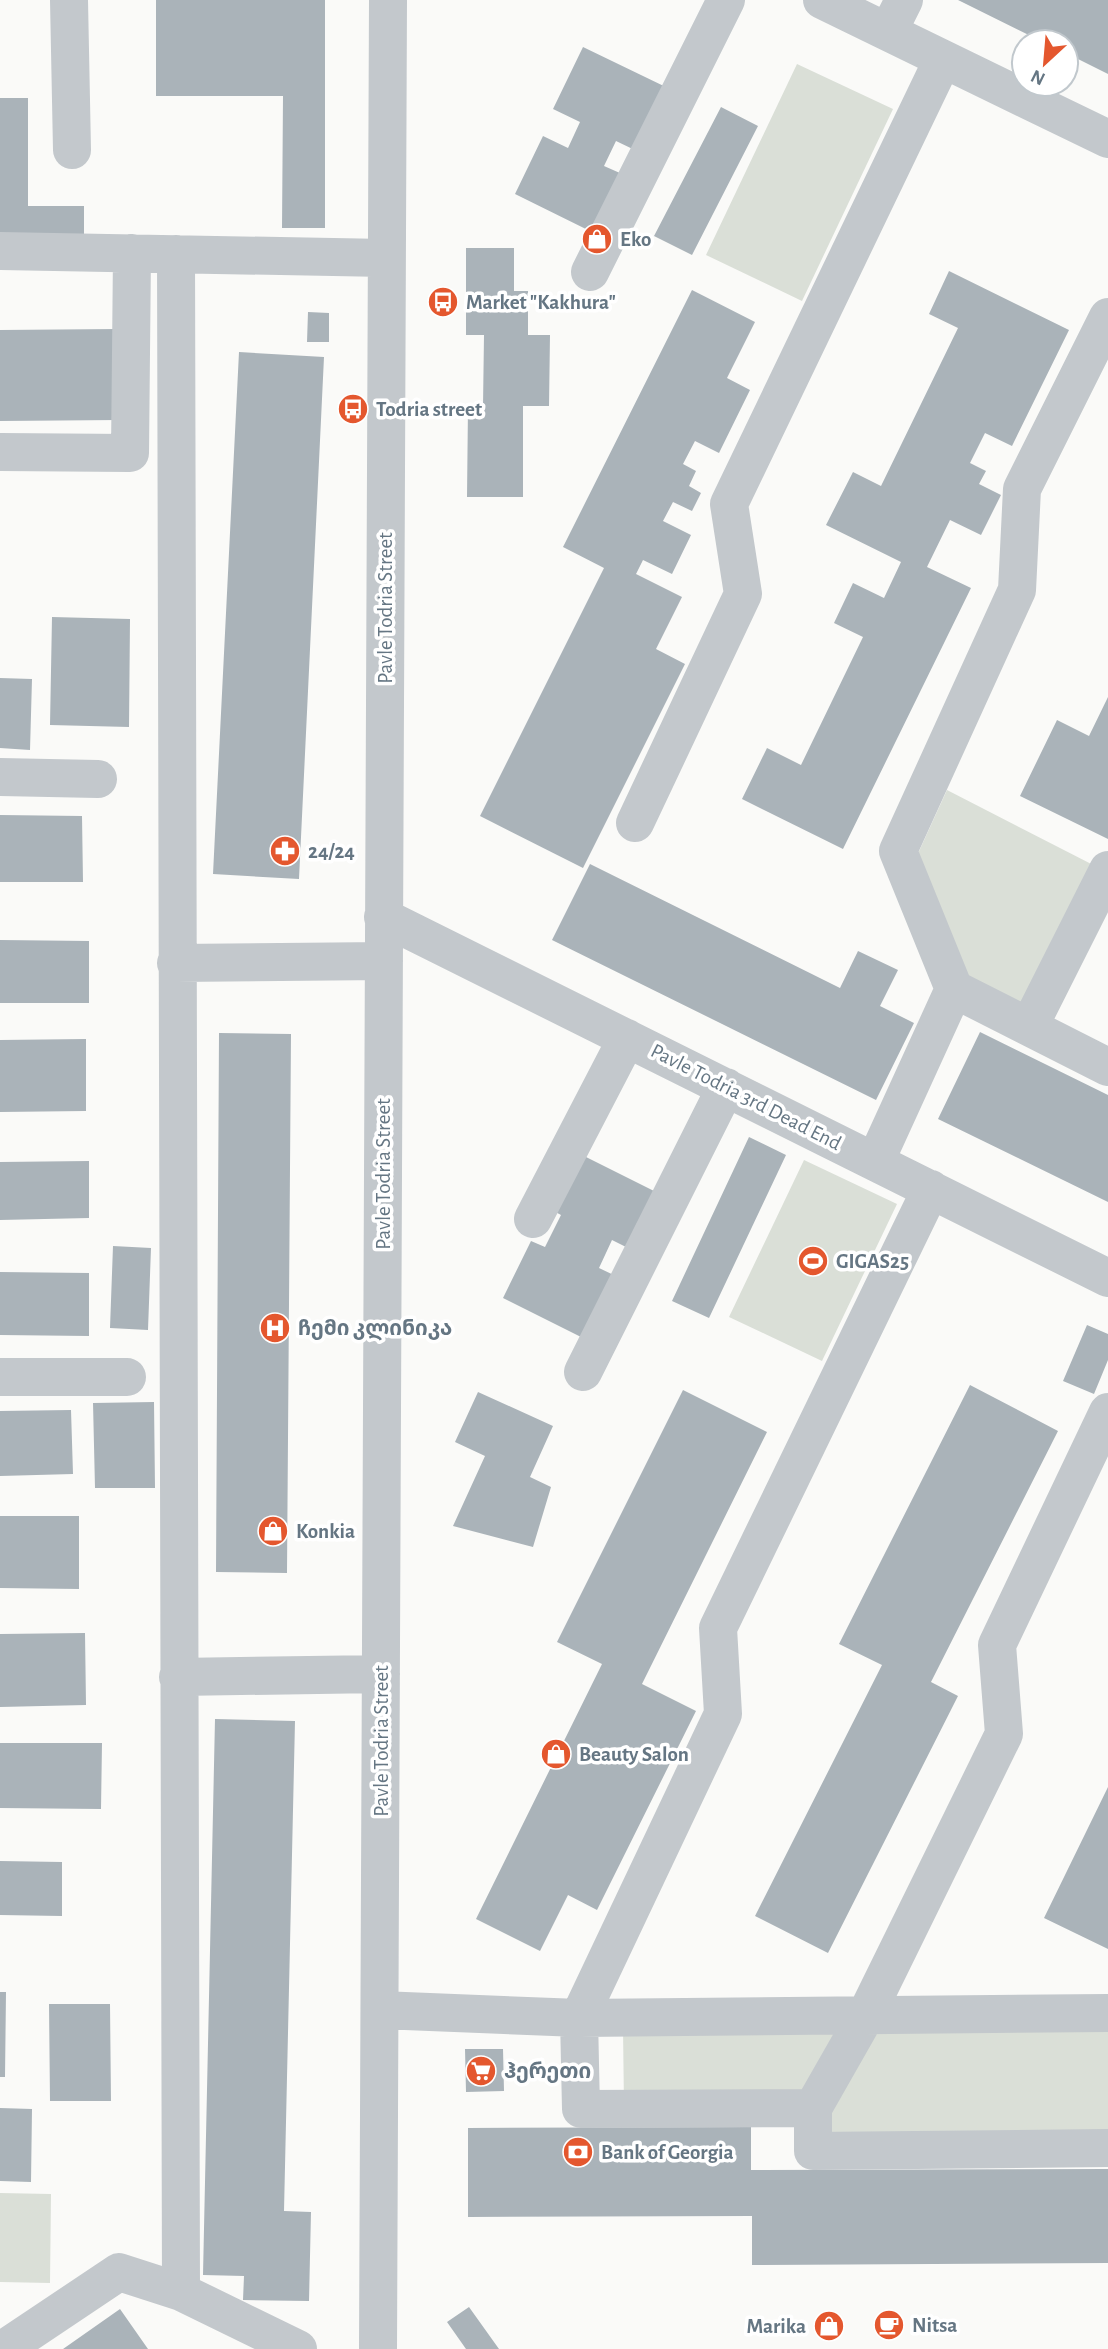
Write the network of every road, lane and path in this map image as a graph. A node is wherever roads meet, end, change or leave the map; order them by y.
1 (69, 0) edge
2 (388, 0) edge
3 (726, 0) edge
4 (822, 0) edge
5 (896, 16) edge
6 (943, 59) junction
7 (1108, 139) edge
8 (72, 150) dead end
9 (0, 251) edge
10 (132, 253) junction
11 (176, 254) junction
12 (386, 258) junction
13 (590, 272) dead end
14 (1108, 317) edge
15 (0, 452) edge
16 (0, 776) edge
17 (98, 779) dead end
18 (635, 824) dead end
19 (1108, 870) edge
20 (383, 917) junction
21 (384, 961) junction
22 (176, 963) junction
23 (954, 989) junction
24 (1029, 1027) junction
25 (627, 1038) junction
26 (1108, 1067) edge
27 (726, 1087) junction
28 (875, 1162) junction
29 (931, 1189) junction
30 (533, 1219) dead end
31 (1108, 1278) edge
32 (583, 1372) dead end
33 (0, 1377) edge
34 (127, 1377) dead end
35 (1108, 1412) edge
36 (381, 1674) junction
37 (178, 1677) junction
38 (380, 2010) junction
39 (1108, 2013) edge
40 (866, 2015) junction
41 (579, 2018) junction
42 (813, 2108) junction
43 (1108, 2148) edge
44 (181, 2292) junction
45 (4, 2349) edge
46 (298, 2349) edge
47 (378, 2349) edge

1 - 8 street
2 - 12 street, Pavle Todria Street
3 - 13 street
4 - 5 street
5 - 6 street
6 - 7 street
6 - 18 street
9 - 10 street
10 - 11 street
10 - 15 street
11 - 12 street
11 - 22 street
12 - 20 street, Pavle Todria Street
14 - 23 street
16 - 17 street
19 - 24 street
20 - 21 street, Pavle Todria Street
20 - 25 street, Pavle Todria 3rd Dead End
21 - 22 street
21 - 36 street, Pavle Todria Street
22 - 37 street
23 - 24 street
23 - 28 street
24 - 26 street
25 - 27 street, Pavle Todria 3rd Dead End
25 - 30 street
27 - 28 street, Pavle Todria 3rd Dead End
27 - 32 street
28 - 29 street, Pavle Todria 3rd Dead End
29 - 31 street, Pavle Todria 3rd Dead End
29 - 41 street
33 - 34 street
35 - 40 street
36 - 37 street
36 - 38 street, Pavle Todria Street
37 - 44 street
38 - 41 street
38 - 47 street, Pavle Todria Street
39 - 40 street
40 - 41 street
40 - 42 street
41 - 42 street
42 - 43 street
44 - 45 street
44 - 46 street

